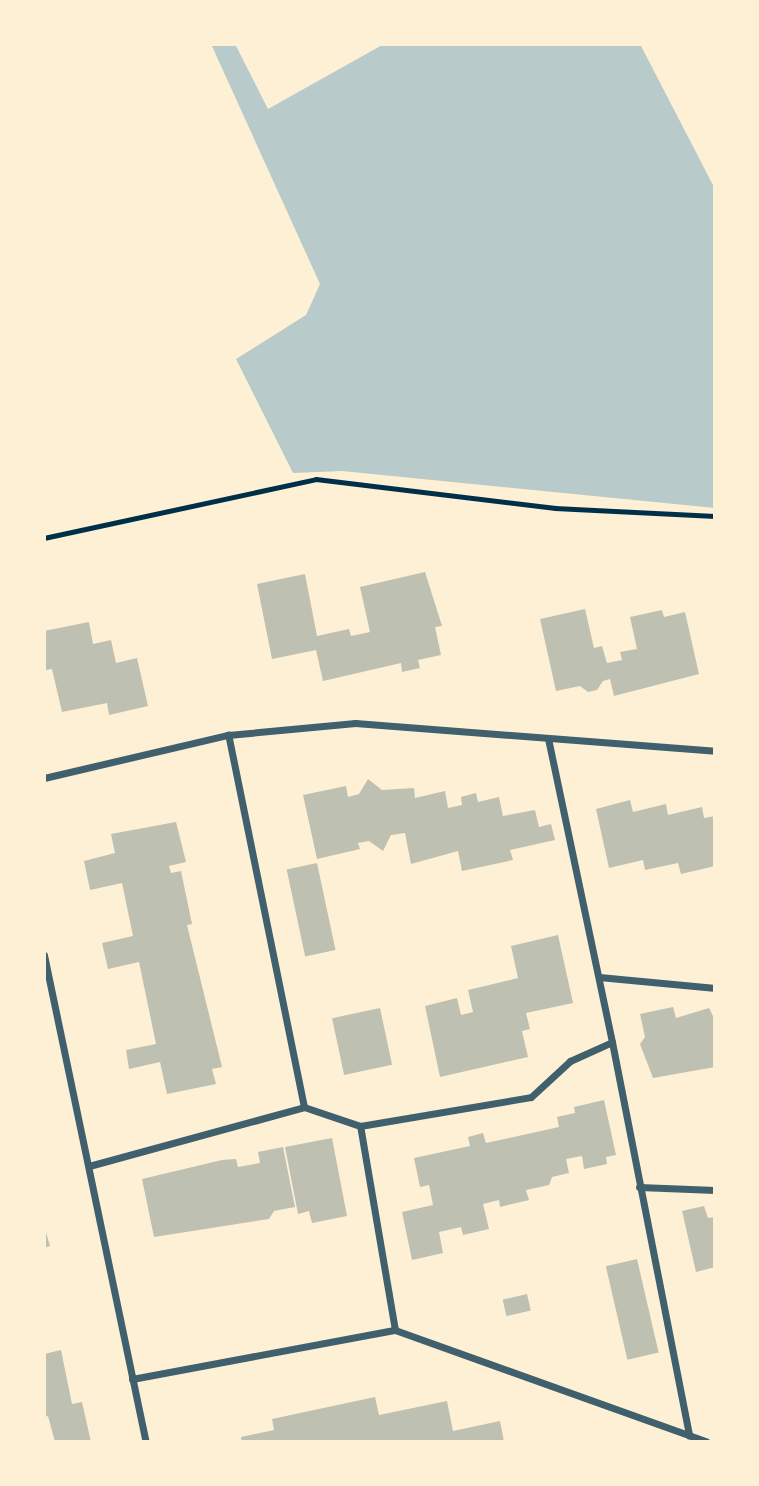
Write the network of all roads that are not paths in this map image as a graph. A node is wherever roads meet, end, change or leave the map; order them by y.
1 (228, 735) junction
2 (548, 739) junction
3 (715, 751) edge
4 (44, 778) edge
5 (44, 955) edge
6 (599, 977) junction
7 (715, 988) edge
8 (612, 1042) junction
9 (304, 1107) junction
10 (360, 1126) junction
11 (89, 1166) junction
12 (639, 1187) junction
13 (715, 1190) edge
14 (395, 1330) junction
15 (132, 1379) junction
16 (689, 1436) junction
17 (146, 1442) edge
18 (707, 1442) edge

1 - 2 street
1 - 4 street
1 - 9 street
2 - 3 street
2 - 6 street
5 - 11 street
6 - 7 street
6 - 8 street
8 - 10 street
8 - 12 street
9 - 10 street
9 - 11 street
10 - 14 street
11 - 15 street
12 - 13 street
12 - 16 street
14 - 15 street
14 - 16 street
15 - 17 street
16 - 18 street

